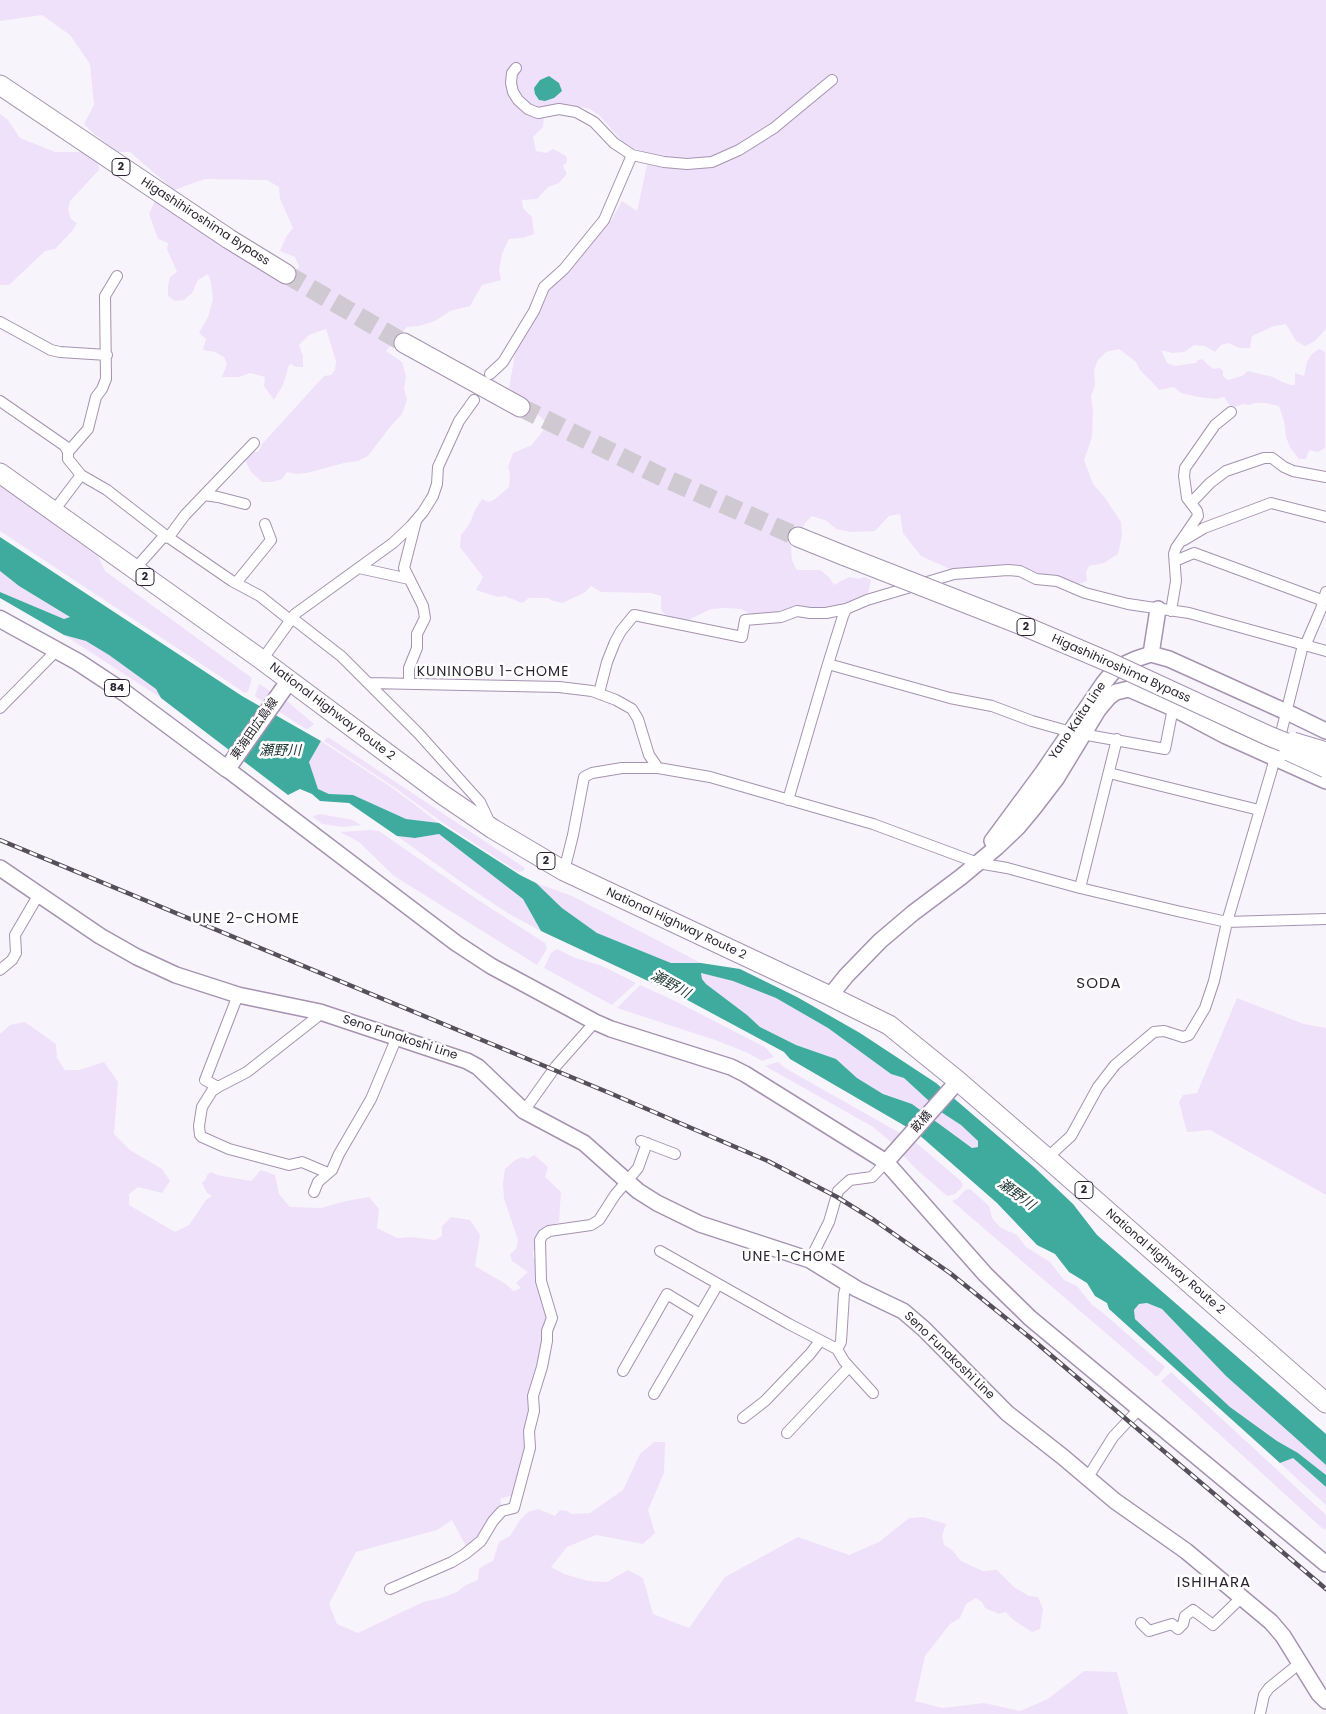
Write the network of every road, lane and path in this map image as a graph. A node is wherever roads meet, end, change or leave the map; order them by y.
1 (516, 68) dead end
2 (832, 80) dead end
3 (0, 85) edge
4 (632, 155) junction
5 (286, 274) tunnel mouth
6 (117, 276) dead end
7 (0, 322) edge
8 (404, 343) tunnel mouth
9 (107, 354) junction
10 (490, 374) dead end
11 (474, 400) dead end
12 (0, 401) edge
13 (520, 407) tunnel mouth
14 (1231, 412) dead end
15 (254, 443) dead end
16 (68, 452) junction
17 (0, 473) edge
18 (81, 475) junction
19 (1326, 477) edge
20 (204, 495) junction
21 (1192, 503) junction
22 (245, 504) dead end
23 (53, 512) junction
24 (1326, 517) edge
25 (416, 520) junction
26 (265, 524) dead end
27 (167, 537) junction
28 (798, 537) tunnel mouth
29 (1181, 541) junction
30 (1175, 562) junction
31 (359, 568) junction
32 (134, 570) junction
33 (409, 578) junction
34 (236, 583) junction
35 (1325, 596) edge
36 (846, 609) junction
37 (1164, 610) junction
38 (0, 619) edge
39 (291, 619) junction
40 (1304, 646) junction
41 (56, 650) junction
42 (1326, 651) edge
43 (1151, 654) junction
44 (262, 660) junction
45 (1127, 662) junction
46 (828, 664) junction
47 (369, 683) junction
48 (409, 683) junction
49 (284, 688) junction
50 (1130, 689) junction
51 (599, 694) junction
52 (1204, 706) junction
53 (0, 708) edge
54 (1173, 708) junction
55 (1287, 712) junction
56 (1326, 731) edge
57 (1078, 732) junction
58 (1117, 739) junction
59 (1326, 752) edge
60 (1275, 758) junction
61 (1326, 759) edge
62 (228, 766) junction
63 (658, 768) junction
64 (1326, 768) edge
65 (1109, 773) junction
66 (1326, 781) edge
67 (788, 800) junction
68 (1259, 810) junction
69 (493, 829) junction
70 (978, 863) junction
71 (0, 868) edge
72 (564, 871) junction
73 (1080, 888) junction
74 (38, 894) junction
75 (1326, 919) edge
76 (1228, 922) junction
77 (0, 970) edge
78 (238, 995) junction
79 (830, 996) junction
80 (320, 1012) junction
81 (595, 1022) junction
82 (397, 1037) junction
83 (218, 1087) junction
84 (954, 1087) junction
85 (524, 1111) junction
86 (675, 1154) dead end
87 (890, 1158) junction
88 (1047, 1158) junction
89 (328, 1173) junction
90 (627, 1180) junction
91 (314, 1192) dead end
92 (660, 1251) dead end
93 (810, 1260) junction
94 (847, 1283) junction
95 (718, 1284) junction
96 (700, 1314) junction
97 (820, 1341) junction
98 (837, 1349) junction
99 (849, 1367) junction
100 (623, 1371) dead end
101 (874, 1393) dead end
102 (654, 1394) dead end
103 (1326, 1403) edge
104 (1139, 1409) junction
105 (743, 1418) dead end
106 (787, 1433) dead end
107 (1088, 1477) junction
108 (1326, 1564) edge
109 (390, 1588) dead end
110 (1242, 1597) junction
111 (1141, 1623) dead end
112 (1300, 1664) junction
113 (1326, 1701) edge
114 (1260, 1714) edge

1 - 4 street
2 - 4 street
3 - 5 highway, Higashihiroshima Bypass / 2
4 - 10 street
6 - 9 street
7 - 9 street
8 - 13 highway
9 - 16 street
11 - 25 street
12 - 16 street
14 - 21 street
15 - 20 street
16 - 18 street
17 - 23 highway, National Highway Route 2 / 2
18 - 23 street
18 - 27 street
19 - 21 street
20 - 22 street
20 - 27 street
21 - 29 street
23 - 32 highway, National Highway Route 2 / 2
24 - 29 street
25 - 31 street
25 - 33 street
26 - 34 street
27 - 32 street
27 - 34 street
28 - 52 highway, Higashihiroshima Bypass / 2, bridge
29 - 30 street
30 - 35 street
30 - 37 street
31 - 33 street
31 - 39 street
32 - 44 highway, National Highway Route 2 / 2
33 - 48 street
34 - 39 street
35 - 40 street
36 - 37 street
36 - 46 street
36 - 51 street
37 - 40 street
37 - 43 main road
38 - 41 main road, 84
39 - 44 street
39 - 47 street
40 - 42 street
40 - 55 street
41 - 53 street
41 - 62 main road, 84
43 - 45 main road, Yano Kaita Line
43 - 55 main road
44 - 49 highway, National Highway Route 2 / 2
45 - 50 main road
45 - 57 main road, Yano Kaita Line
46 - 57 street
46 - 67 street
47 - 48 street
47 - 69 street
48 - 51 street
49 - 62 main road, 東海田広島線
49 - 69 highway, National Highway Route 2 / 2
50 - 54 main road
50 - 57 main road, Yano Kaita Line
51 - 63 street
52 - 59 highway, bridge
52 - 61 highway, Higashihiroshima Bypass / 2, bridge
52 - 64 highway, bridge
54 - 58 street
54 - 60 main road
55 - 56 main road
55 - 60 street
57 - 58 street
57 - 70 main road, Yano Kaita Line
58 - 65 street
60 - 66 main road
60 - 68 street
62 - 81 main road
63 - 67 street
63 - 72 street
65 - 68 street
65 - 73 street
67 - 70 street
68 - 76 street
69 - 72 highway, National Highway Route 2 / 2
70 - 73 street
70 - 79 main road, Yano Kaita Line
71 - 74 main road, Seno Funakoshi Line
72 - 79 highway, National Highway Route 2 / 2
73 - 76 street
74 - 77 street
74 - 78 main road, Seno Funakoshi Line
75 - 76 street
76 - 88 street
78 - 80 main road, Seno Funakoshi Line
78 - 83 street
79 - 84 highway, National Highway Route 2 / 2
80 - 82 main road, Seno Funakoshi Line
80 - 83 street
81 - 85 street
81 - 87 main road
82 - 85 main road, Seno Funakoshi Line
82 - 89 street
83 - 89 street
84 - 87 main road, 畝橋
84 - 88 highway, National Highway Route 2 / 2
85 - 90 main road, Seno Funakoshi Line
86 - 90 street
87 - 93 street
87 - 104 main road
88 - 103 highway, National Highway Route 2 / 2
89 - 91 street
90 - 93 main road, Seno Funakoshi Line
90 - 109 street
92 - 95 street
93 - 94 main road, Seno Funakoshi Line
94 - 98 street
94 - 107 main road, Seno Funakoshi Line
95 - 96 street
95 - 97 street
96 - 100 street
96 - 102 street
97 - 98 street
97 - 105 street
98 - 99 street
99 - 101 street
99 - 106 street
104 - 107 street
104 - 108 main road
107 - 110 main road, Seno Funakoshi Line
110 - 111 street
110 - 112 main road, Seno Funakoshi Line
112 - 113 main road, Seno Funakoshi Line
112 - 114 street

